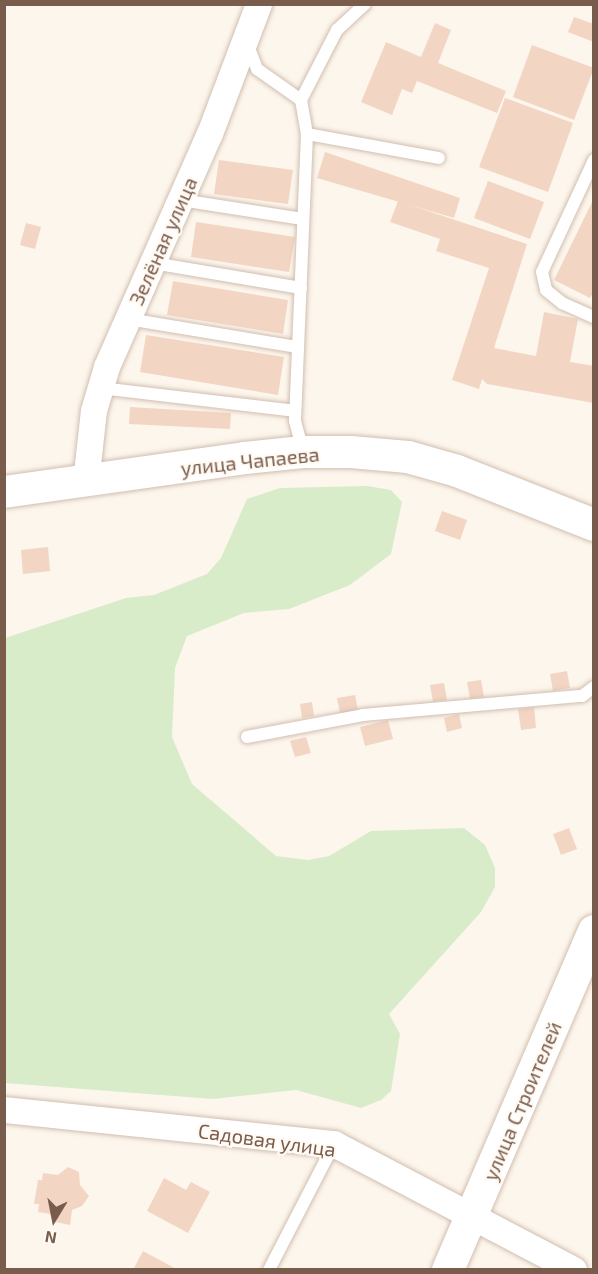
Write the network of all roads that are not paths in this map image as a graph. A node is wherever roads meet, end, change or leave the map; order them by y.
1 (259, 4) edge
2 (366, 4) edge
3 (247, 43) junction
4 (301, 100) junction
5 (307, 134) junction
6 (439, 158) dead end
7 (594, 160) edge
8 (181, 200) junction
9 (303, 219) junction
10 (153, 263) junction
11 (301, 288) junction
12 (594, 317) edge
13 (128, 319) junction
14 (298, 346) junction
15 (100, 388) junction
16 (296, 411) junction
17 (303, 452) junction
18 (86, 483) junction
19 (4, 492) edge
20 (594, 525) edge
21 (594, 687) edge
22 (247, 737) dead end
23 (594, 931) edge
24 (4, 1110) edge
25 (334, 1144) junction
26 (473, 1216) junction
27 (269, 1269) edge
28 (448, 1269) edge
29 (574, 1269) edge

1 - 3 street, Зелёная улица
2 - 4 lane
3 - 4 lane
3 - 8 street, Зелёная улица
4 - 5 lane
5 - 6 lane
5 - 9 lane
7 - 12 lane
8 - 9 lane
8 - 10 street, Зелёная улица
9 - 11 lane
10 - 11 lane
10 - 13 street, Зелёная улица
11 - 14 lane
13 - 14 lane
13 - 15 street, Зелёная улица
14 - 16 lane
15 - 16 lane
15 - 18 street, Зелёная улица
16 - 17 lane
17 - 18 street, улица Чапаева
17 - 20 street, улица Чапаева
18 - 19 street, улица Чапаева
21 - 22 lane
23 - 26 street, улица Строителей
24 - 25 street, Садовая улица
25 - 26 street, Садовая улица
25 - 27 lane
26 - 28 street, улица Строителей
26 - 29 street, Садовая улица

